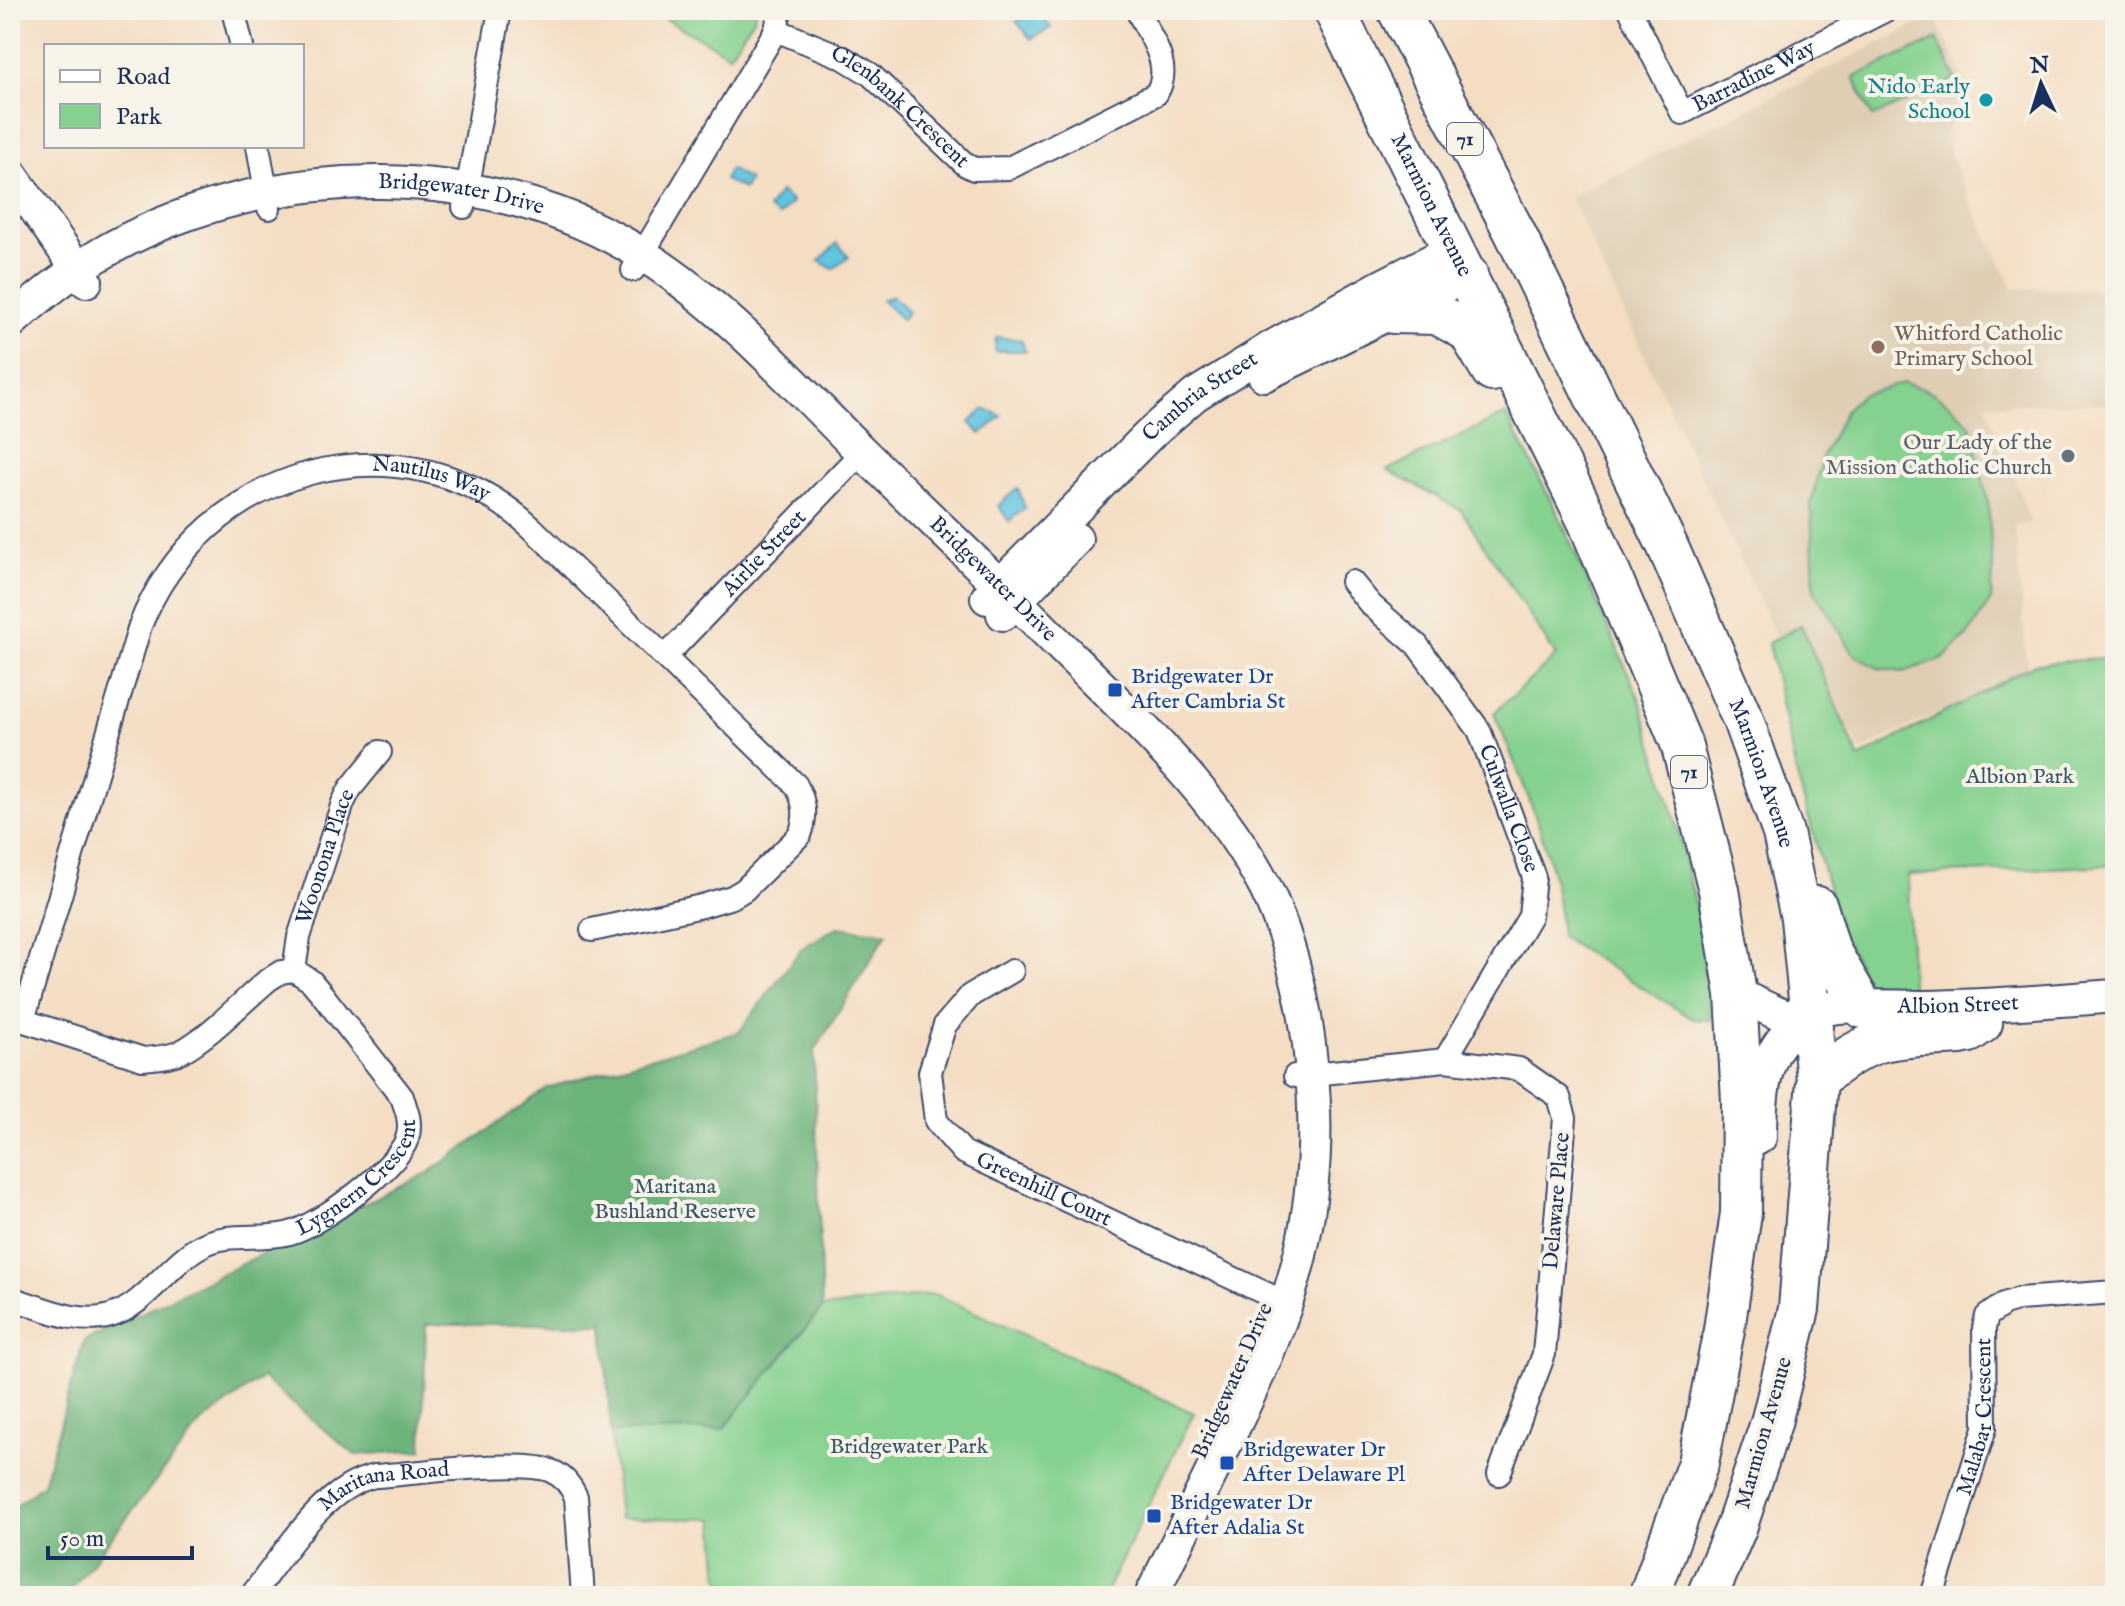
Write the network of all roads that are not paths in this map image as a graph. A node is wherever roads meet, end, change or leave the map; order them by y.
1 (233, 10) edge
2 (500, 10) edge
3 (1137, 10) edge
4 (1334, 10) edge
5 (1630, 10) edge
6 (1886, 10) edge
7 (1398, 11) edge
8 (778, 20) edge
9 (242, 44) edge
10 (258, 148) edge
11 (10, 173) edge
12 (465, 199) junction
13 (10, 200) edge
14 (268, 201) junction
15 (637, 262) junction
16 (1467, 263) junction
17 (74, 281) junction
18 (1551, 307) junction
19 (1393, 313) junction
20 (10, 323) edge
21 (10, 350) edge
22 (855, 458) junction
23 (1569, 481) junction
24 (1352, 582) dead end
25 (1002, 600) junction
26 (666, 656) junction
27 (380, 752) dead end
28 (1783, 833) junction
29 (592, 930) dead end
30 (294, 970) junction
31 (1012, 971) dead end
32 (1736, 994) junction
33 (2115, 996) edge
34 (1863, 1008) junction
35 (2115, 1013) edge
36 (17, 1018) edge
37 (1810, 1022) junction
38 (1982, 1023) junction
39 (1445, 1060) junction
40 (1304, 1074) junction
41 (1817, 1080) junction
42 (1741, 1213) junction
43 (2115, 1292) edge
44 (10, 1298) edge
45 (1279, 1299) junction
46 (1499, 1474) dead end
47 (251, 1596) edge
48 (583, 1596) edge
49 (1132, 1596) edge
50 (1151, 1596) edge
51 (1649, 1596) edge
52 (1707, 1596) edge
53 (1932, 1596) edge

1 - 9 street
2 - 12 street
3 - 8 street, Glenbank Crescent
4 - 16 highway, Marmion Avenue / 71
5 - 6 street, Barradine Way
7 - 16 highway
7 - 18 highway, Marmion Avenue / 71
8 - 15 street, Glenbank Crescent
10 - 14 street
11 - 17 street
12 - 14 street, Bridgewater Drive
12 - 15 street, Bridgewater Drive
13 - 17 street
14 - 17 street, Bridgewater Drive
15 - 22 street, Bridgewater Drive
16 - 18 highway
16 - 19 street, Cambria Street
16 - 23 highway, Marmion Avenue / 71
16 - 25 street, Cambria Street
17 - 20 street, Bridgewater Drive
17 - 21 street, Bridgewater Drive
18 - 28 highway, Marmion Avenue / 71
19 - 23 highway
19 - 25 street, Cambria Street
22 - 25 street, Bridgewater Drive
22 - 26 street, Airlie Street
23 - 32 highway, Marmion Avenue / 71
24 - 39 street, Culwalla Close
25 - 40 street, Bridgewater Drive
26 - 29 street, Nautilus Way
26 - 36 street, Nautilus Way
27 - 30 street, Woonona Place
28 - 34 highway
28 - 37 highway, Marmion Avenue / 71
30 - 36 street
30 - 44 street, Lygnern Crescent
31 - 45 street, Greenhill Court
32 - 37 street, Albion Street
32 - 42 highway, Marmion Avenue / 71
33 - 34 street, Albion Street
34 - 37 street, Albion Street
35 - 38 street, Albion Street
37 - 38 street, Albion Street
37 - 41 highway, Marmion Avenue / 71
37 - 42 street
38 - 41 highway
39 - 40 street, Delaware Place
39 - 46 street, Delaware Place
40 - 45 street, Bridgewater Drive
41 - 52 highway, Marmion Avenue / 71
42 - 51 highway, Marmion Avenue / 71
43 - 53 street, Malabar Crescent
45 - 49 street, Bridgewater Drive
45 - 50 street, Bridgewater Drive
47 - 48 street, Maritana Road

